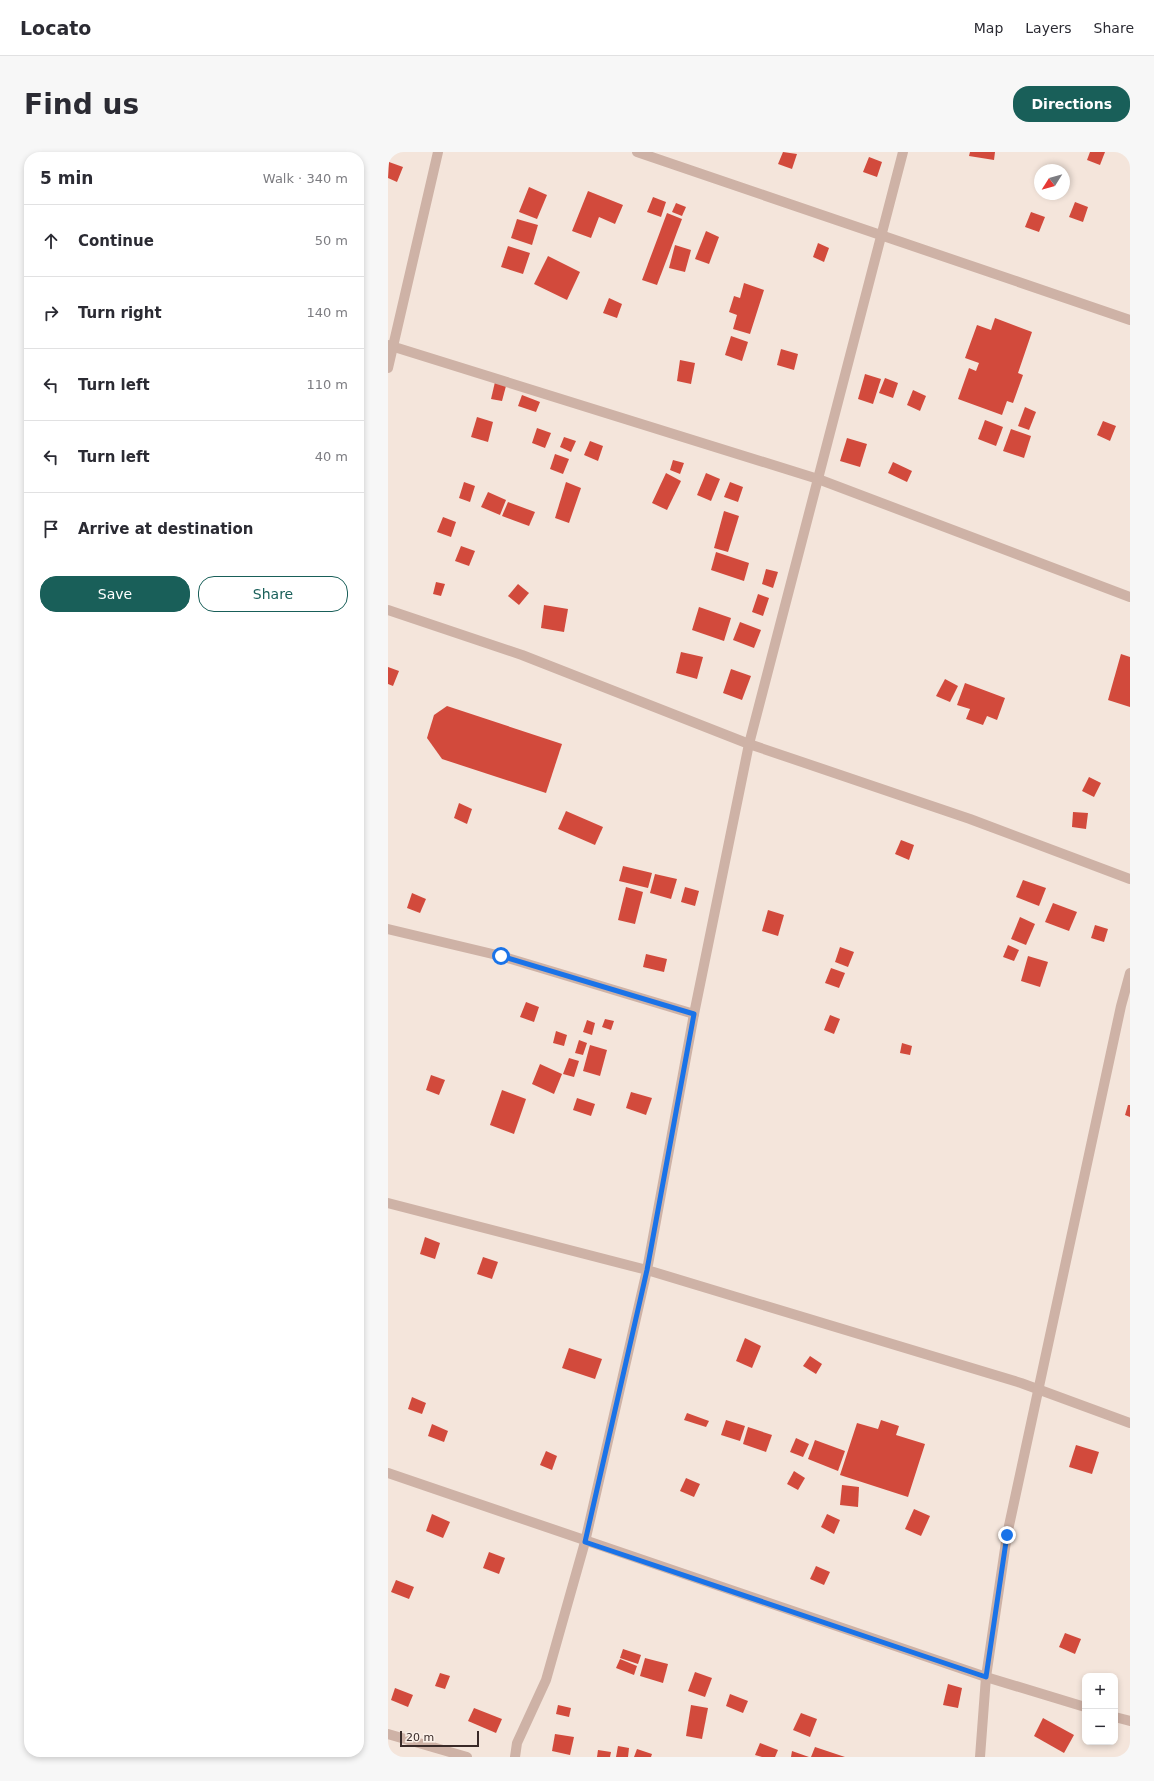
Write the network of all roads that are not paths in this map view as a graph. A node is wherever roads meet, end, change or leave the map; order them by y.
1 (438, 152) edge
2 (637, 152) edge
3 (903, 152) edge
4 (882, 236) junction
5 (1130, 320) edge
6 (391, 346) edge
7 (388, 368) edge
8 (818, 480) junction
9 (1130, 597) edge
10 (388, 610) edge
11 (749, 744) junction
12 (1130, 879) edge
13 (388, 929) edge
14 (1130, 973) edge
15 (694, 1014) junction
16 (388, 1203) edge
17 (647, 1270) junction
18 (1130, 1423) edge
19 (388, 1473) edge
20 (585, 1542) junction
21 (986, 1677) junction
22 (1082, 1706) edge
23 (1118, 1718) edge
24 (1130, 1721) edge
25 (388, 1734) edge
26 (467, 1757) edge
27 (515, 1757) edge
28 (980, 1757) edge

1 - 6 street
2 - 4 street
3 - 4 street
4 - 5 street
4 - 8 street
6 - 7 street
6 - 8 street
8 - 9 street
8 - 11 street
10 - 11 street
11 - 12 street
11 - 15 street
13 - 15 street
14 - 21 street
15 - 17 street
16 - 17 street
17 - 18 street
17 - 20 street
19 - 20 street
20 - 21 street
20 - 27 street
21 - 22 street
21 - 28 street
23 - 24 street
25 - 26 street

